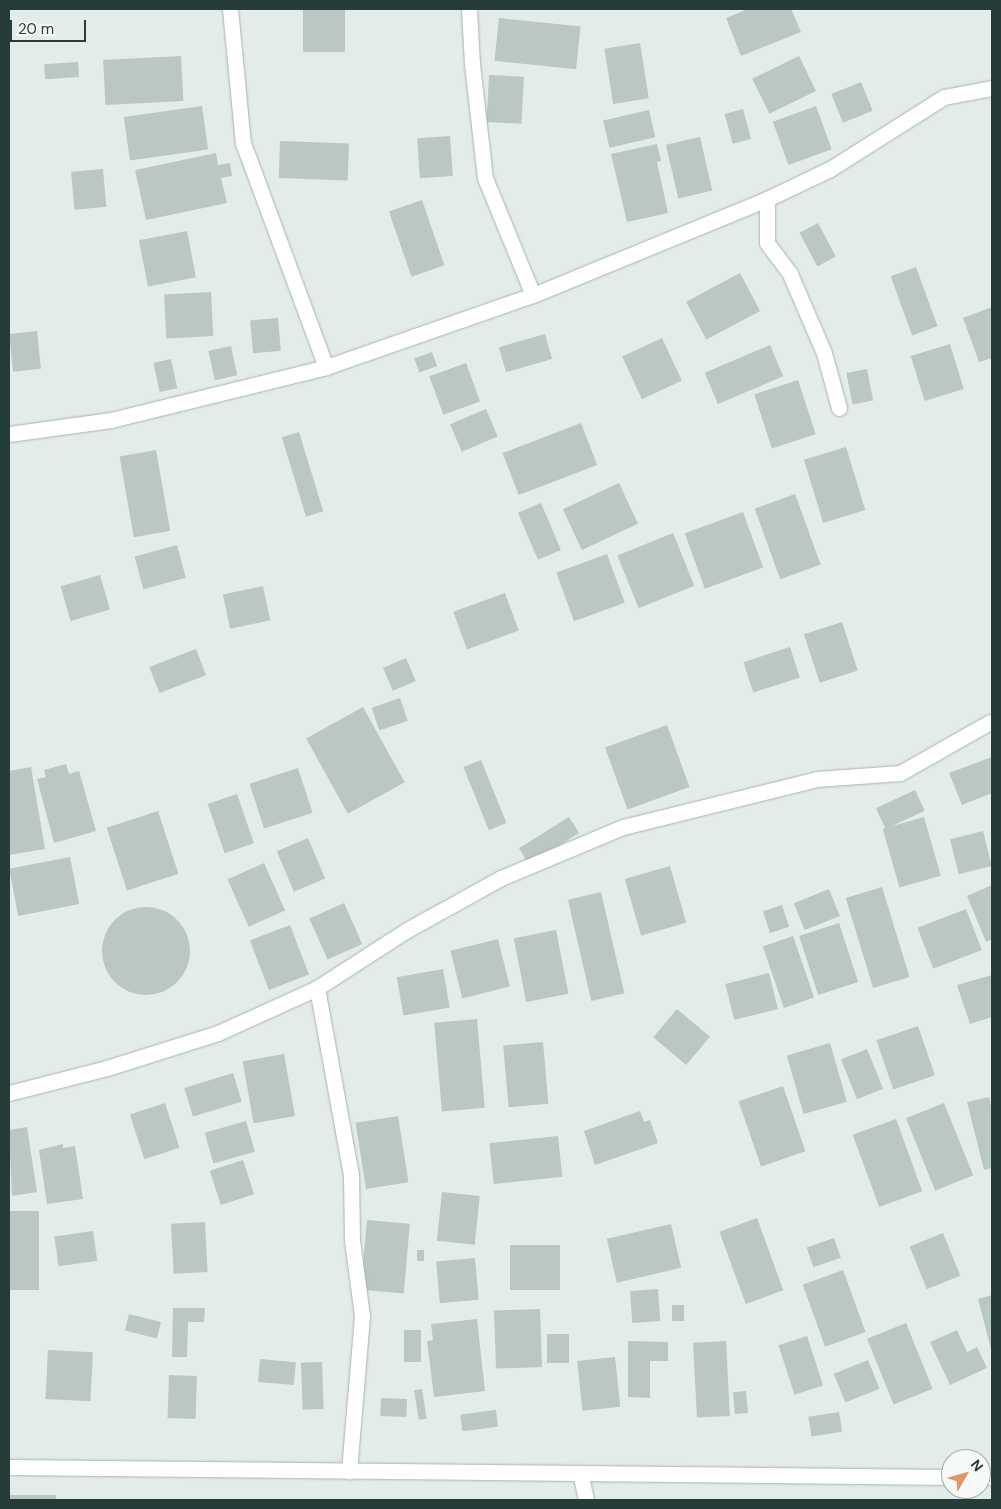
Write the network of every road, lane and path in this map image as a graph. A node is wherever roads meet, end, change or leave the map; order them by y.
1 (230, 9) edge
2 (469, 9) edge
3 (992, 88) edge
4 (767, 199) junction
5 (533, 295) junction
6 (326, 367) junction
7 (839, 408) dead end
8 (9, 434) edge
9 (990, 722) dead end
10 (317, 988) junction
11 (9, 1093) edge
12 (9, 1467) edge
13 (349, 1471) junction
14 (580, 1473) junction
15 (941, 1476) edge
16 (586, 1500) edge

1 - 6 street
2 - 5 street
3 - 4 street
4 - 5 street
4 - 7 street
5 - 6 street
6 - 8 street
9 - 10 street
10 - 11 street
10 - 13 street
12 - 13 street
13 - 14 street
14 - 15 street
14 - 16 street

